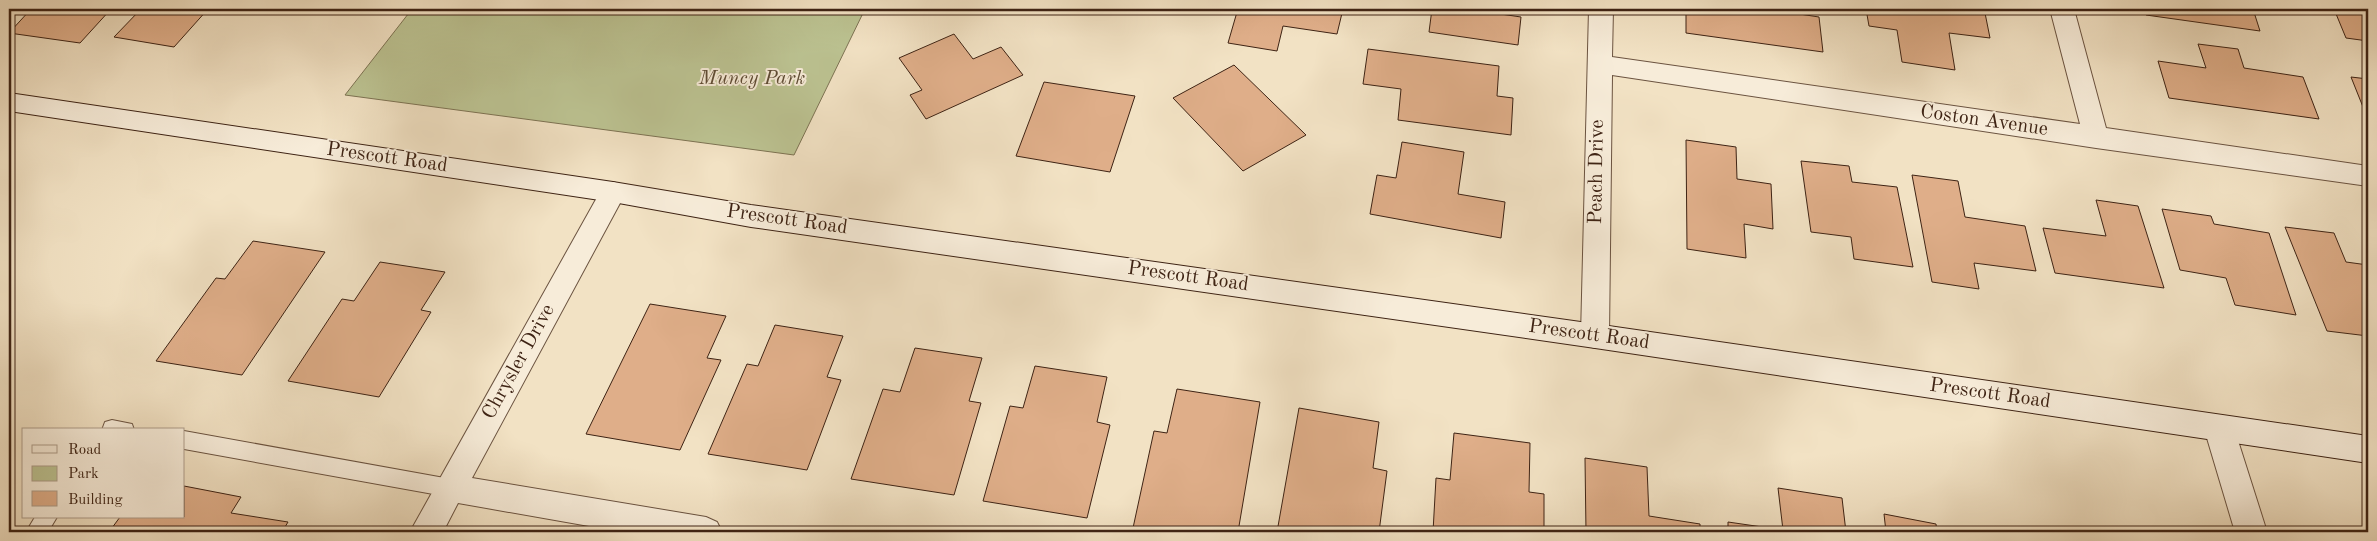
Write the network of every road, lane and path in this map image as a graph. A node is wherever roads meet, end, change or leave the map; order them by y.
1 (1601, 9) edge
2 (2062, 9) edge
3 (1599, 64) junction
4 (9, 102) edge
5 (2096, 138) junction
6 (2368, 176) edge
7 (612, 192) junction
8 (1595, 336) junction
9 (2219, 428) junction
10 (185, 440) edge
11 (2368, 450) edge
12 (450, 488) junction
13 (46, 518) edge
14 (36, 532) edge
15 (426, 532) edge
16 (706, 532) edge
17 (2251, 532) edge

1 - 3 main road, Peach Drive
2 - 5 main road
3 - 5 main road, Coston Avenue
3 - 8 main road, Peach Drive
4 - 7 main road, Prescott Road
5 - 6 main road, Coston Avenue
7 - 8 main road, Prescott Road
7 - 12 main road, Chrysler Drive
8 - 9 main road, Prescott Road
9 - 11 main road, Prescott Road
9 - 17 main road
10 - 12 lane
12 - 15 main road, Chrysler Drive
12 - 16 main road
13 - 14 lane

